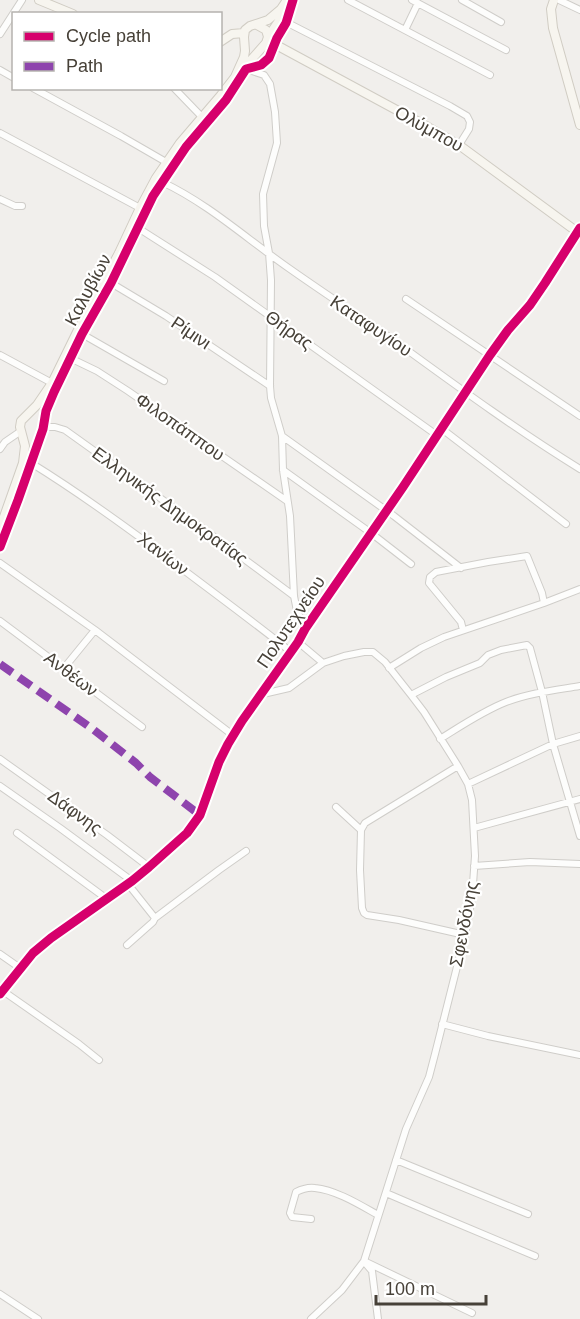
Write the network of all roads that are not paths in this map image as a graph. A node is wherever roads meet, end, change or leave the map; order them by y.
1 (39, 0) edge
2 (287, 0) edge
3 (293, 0) edge
4 (348, 0) edge
5 (462, 0) edge
6 (554, 0) edge
7 (559, 0) edge
8 (415, 2) edge
9 (580, 10) edge
10 (68, 12) edge
11 (12, 15) edge
12 (280, 19) junction
13 (501, 22) dead end
14 (257, 25) junction
15 (405, 30) junction
16 (0, 34) edge
17 (244, 37) junction
18 (222, 41) edge
19 (266, 41) junction
20 (506, 50) dead end
21 (246, 69) junction
22 (490, 75) dead end
23 (37, 90) edge
24 (176, 90) edge
25 (577, 103) edge
26 (202, 117) junction
27 (580, 125) edge
28 (0, 133) edge
29 (459, 145) junction
30 (166, 162) junction
31 (162, 182) junction
32 (0, 200) edge
33 (22, 206) dead end
34 (140, 208) junction
35 (138, 228) junction
36 (579, 231) edge
37 (269, 253) junction
38 (111, 283) junction
39 (406, 299) dead end
40 (271, 318) junction
41 (82, 334) junction
42 (0, 355) edge
43 (490, 355) junction
44 (70, 358) junction
45 (164, 381) dead end
46 (52, 383) junction
47 (270, 386) junction
48 (465, 392) junction
49 (26, 416) junction
50 (580, 416) edge
51 (42, 428) junction
52 (442, 429) junction
53 (21, 432) junction
54 (282, 436) junction
55 (438, 436) junction
56 (0, 449) edge
57 (31, 463) junction
58 (580, 469) edge
59 (283, 470) junction
60 (287, 501) junction
61 (386, 511) junction
62 (566, 524) dead end
63 (0, 528) edge
64 (371, 532) junction
65 (0, 547) edge
66 (0, 563) edge
67 (411, 564) dead end
68 (461, 568) junction
69 (580, 590) edge
70 (294, 596) junction
71 (544, 603) junction
72 (0, 621) edge
73 (305, 629) junction
74 (95, 630) junction
75 (463, 630) junction
76 (298, 642) junction
77 (291, 652) junction
78 (323, 663) junction
79 (64, 668) junction
80 (389, 668) junction
81 (580, 686) edge
82 (542, 692) junction
83 (262, 694) junction
84 (411, 696) junction
85 (142, 727) dead end
86 (234, 736) junction
87 (580, 736) edge
88 (440, 739) junction
89 (553, 744) junction
90 (0, 759) edge
91 (458, 766) junction
92 (468, 784) junction
93 (0, 786) edge
94 (580, 799) edge
95 (570, 802) junction
96 (336, 807) dead end
97 (474, 828) junction
98 (361, 830) junction
99 (17, 833) dead end
100 (580, 836) edge
101 (246, 851) dead end
102 (580, 864) edge
103 (474, 866) junction
104 (149, 867) junction
105 (130, 883) junction
106 (107, 899) junction
107 (155, 918) junction
108 (465, 935) junction
109 (127, 945) dead end
110 (0, 954) edge
111 (20, 968) junction
112 (2, 992) edge
113 (442, 1024) junction
114 (580, 1055) edge
115 (99, 1060) dead end
116 (396, 1160) junction
117 (386, 1192) junction
118 (528, 1214) dead end
119 (378, 1215) junction
120 (311, 1219) dead end
121 (535, 1256) dead end
122 (364, 1261) junction
123 (0, 1294) edge
124 (472, 1313) dead end
125 (38, 1319) edge
126 (311, 1319) edge
127 (378, 1319) edge

1 - 10 main road
2 - 14 main road
3 - 12 main road, Καλυβίων
4 - 15 street
5 - 13 street
6 - 25 main road
7 - 9 street
8 - 15 street
8 - 20 street
11 - 16 street
12 - 19 main road, Καλυβίων
12 - 29 street
14 - 17 main road
14 - 19 main road
15 - 22 street
17 - 18 main road
17 - 19 main road
17 - 26 main road, Καλυβίων
19 - 21 main road, Καλυβίων
19 - 29 main road, Ολύμπου
21 - 31 main road, Καλυβίων
21 - 37 street
23 - 30 street
24 - 26 street
25 - 27 main road
26 - 30 main road, Καλυβίων
28 - 34 street
29 - 36 main road, Ολύμπου
30 - 34 main road, Καλυβίων
31 - 35 main road, Καλυβίων
31 - 37 street, Καταφυγίου
32 - 33 street
34 - 46 main road, Καλυβίων
35 - 38 main road, Καλυβίων
35 - 40 street, Θήρας
36 - 43 street, Πολυτεχνείου
37 - 40 street
37 - 48 street, Καταφυγίου
38 - 41 main road, Καλυβίων
38 - 47 street, Ρίμινι
39 - 43 street
40 - 47 street
40 - 55 street, Θήρας
41 - 44 main road, Καλυβίων
41 - 45 street
42 - 46 street
43 - 48 street, Πολυτεχνείου
43 - 50 street
44 - 51 main road, Καλυβίων
44 - 60 street, Φιλοπάππου
46 - 49 main road, Καλυβίων
47 - 54 street
48 - 52 street, Πολυτεχνείου
48 - 58 street, Καταφυγίου
49 - 51 main road
49 - 53 main road, Καλυβίων
51 - 53 main road
51 - 57 main road, Καλυβίων
51 - 70 street, Ελληνικής Δημοκρατίας
52 - 55 street, Πολυτεχνείου
52 - 62 street
53 - 56 street
53 - 63 main road, Καλυβίων
54 - 59 street
54 - 61 street
55 - 61 street, Πολυτεχνείου
57 - 65 main road, Καλυβίων
57 - 77 street, Χανίων
59 - 60 street
59 - 64 street
60 - 70 street
61 - 64 street, Πολυτεχνείου
61 - 68 street
64 - 67 street
64 - 73 street, Πολυτεχνείου
66 - 74 street
68 - 71 street
68 - 75 street
69 - 71 street
70 - 73 street
71 - 75 street
72 - 79 street, Ανθέων
73 - 76 street, Πολυτεχνείου
74 - 79 street
74 - 86 street
75 - 80 street
76 - 77 street, Πολυτεχνείου
76 - 78 street
77 - 83 street, Πολυτεχνείου
78 - 80 street, Σφενδόνης
78 - 83 street
79 - 85 street, Ανθέων
80 - 84 street, Σφενδόνης
81 - 82 street
82 - 84 street
82 - 88 street
82 - 89 street
83 - 86 street, Πολυτεχνείου
84 - 88 street, Σφενδόνης
86 - 104 street, Πολυτεχνείου
87 - 89 street
88 - 91 street, Σφενδόνης
89 - 92 street
89 - 95 street
90 - 104 street, Δάφνης
91 - 92 street, Σφενδόνης
91 - 98 street
92 - 97 street, Σφενδόνης
93 - 105 street
94 - 95 street
95 - 97 street
95 - 100 street
96 - 98 street
97 - 103 street, Σφενδόνης
98 - 108 street
99 - 106 street
101 - 107 street
102 - 103 street
103 - 108 street, Σφενδόνης
104 - 105 street, Πολυτεχνείου
105 - 106 street, Πολυτεχνείου
105 - 107 street
106 - 111 street, Πολυτεχνείου
107 - 109 street
108 - 113 street, Σφενδόνης
110 - 111 street
111 - 112 street, Πολυτεχνείου
112 - 115 street
113 - 114 street
113 - 116 street, Σφενδόνης
116 - 117 street, Σφενδόνης
116 - 118 street
117 - 119 street, Σφενδόνης
117 - 121 street
119 - 120 street
119 - 122 street, Σφενδόνης
122 - 124 street
122 - 126 street
122 - 127 street
123 - 125 street

